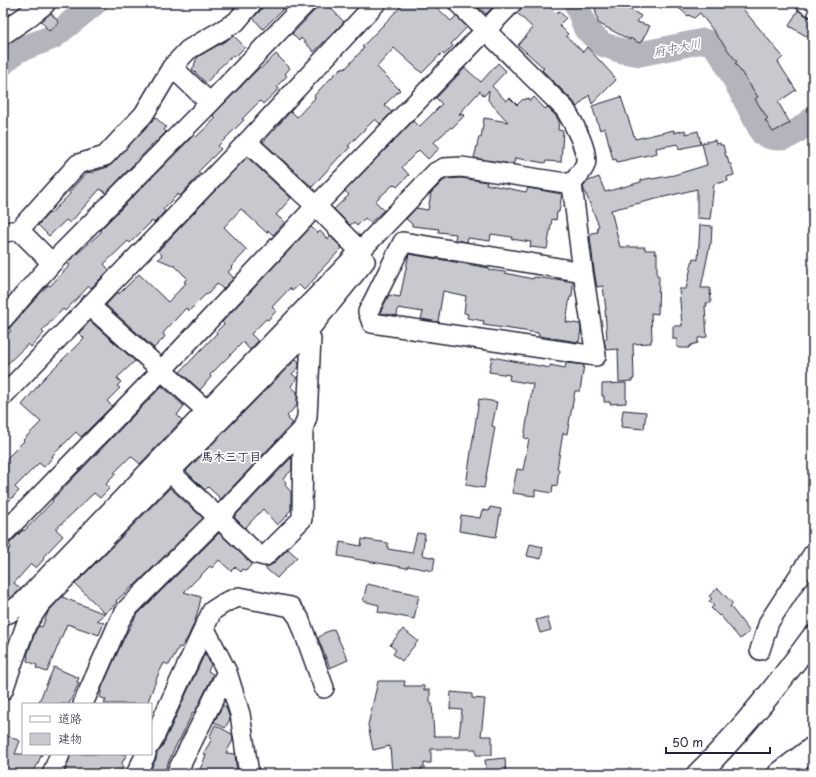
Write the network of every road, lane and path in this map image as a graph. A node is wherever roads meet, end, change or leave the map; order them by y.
1 (44, 3) edge
2 (252, 3) edge
3 (306, 3) edge
4 (376, 3) edge
5 (458, 3) edge
6 (512, 3) edge
7 (806, 3) edge
8 (813, 7) edge
9 (485, 30) junction
10 (3, 33) edge
11 (172, 67) junction
12 (210, 103) junction
13 (247, 142) junction
14 (572, 184) junction
15 (316, 206) junction
16 (11, 231) edge
17 (359, 250) junction
18 (52, 263) junction
19 (583, 272) junction
20 (89, 305) junction
21 (3, 319) edge
22 (308, 331) junction
23 (162, 370) junction
24 (3, 396) edge
25 (207, 411) junction
26 (303, 429) junction
27 (170, 472) junction
28 (218, 518) junction
29 (3, 534) edge
30 (813, 554) edge
31 (6, 614) edge
32 (26, 624) junction
33 (204, 628) junction
34 (813, 637) edge
35 (760, 650) dead end
36 (227, 672) junction
37 (324, 688) dead end
38 (3, 690) edge
39 (83, 703) edge
40 (152, 742) edge
41 (813, 748) edge
42 (60, 755) edge
43 (146, 755) edge
44 (52, 774) edge
45 (136, 774) edge
46 (176, 774) edge
47 (249, 774) edge
48 (698, 774) edge
49 (779, 774) edge

1 - 10 main road
2 - 11 street
3 - 12 street
4 - 13 street
5 - 9 street
6 - 9 street
7 - 8 street
9 - 14 street
9 - 15 street
11 - 12 street
11 - 16 street
12 - 18 street
13 - 15 street
13 - 20 street
14 - 17 street
14 - 19 street
15 - 17 street
15 - 23 street
16 - 18 street
17 - 22 street
17 - 25 street
18 - 21 street
19 - 19 street
20 - 23 street
20 - 24 street
22 - 26 street
22 - 27 street
23 - 25 street
23 - 29 street
25 - 31 street
26 - 28 street
26 - 28 street
27 - 28 street
27 - 32 street
28 - 39 street
30 - 35 street
31 - 32 street
32 - 38 street
33 - 36 street
33 - 37 street
33 - 40 street
34 - 48 main road
36 - 46 street
36 - 47 street
41 - 49 main road
42 - 44 street
43 - 45 street

